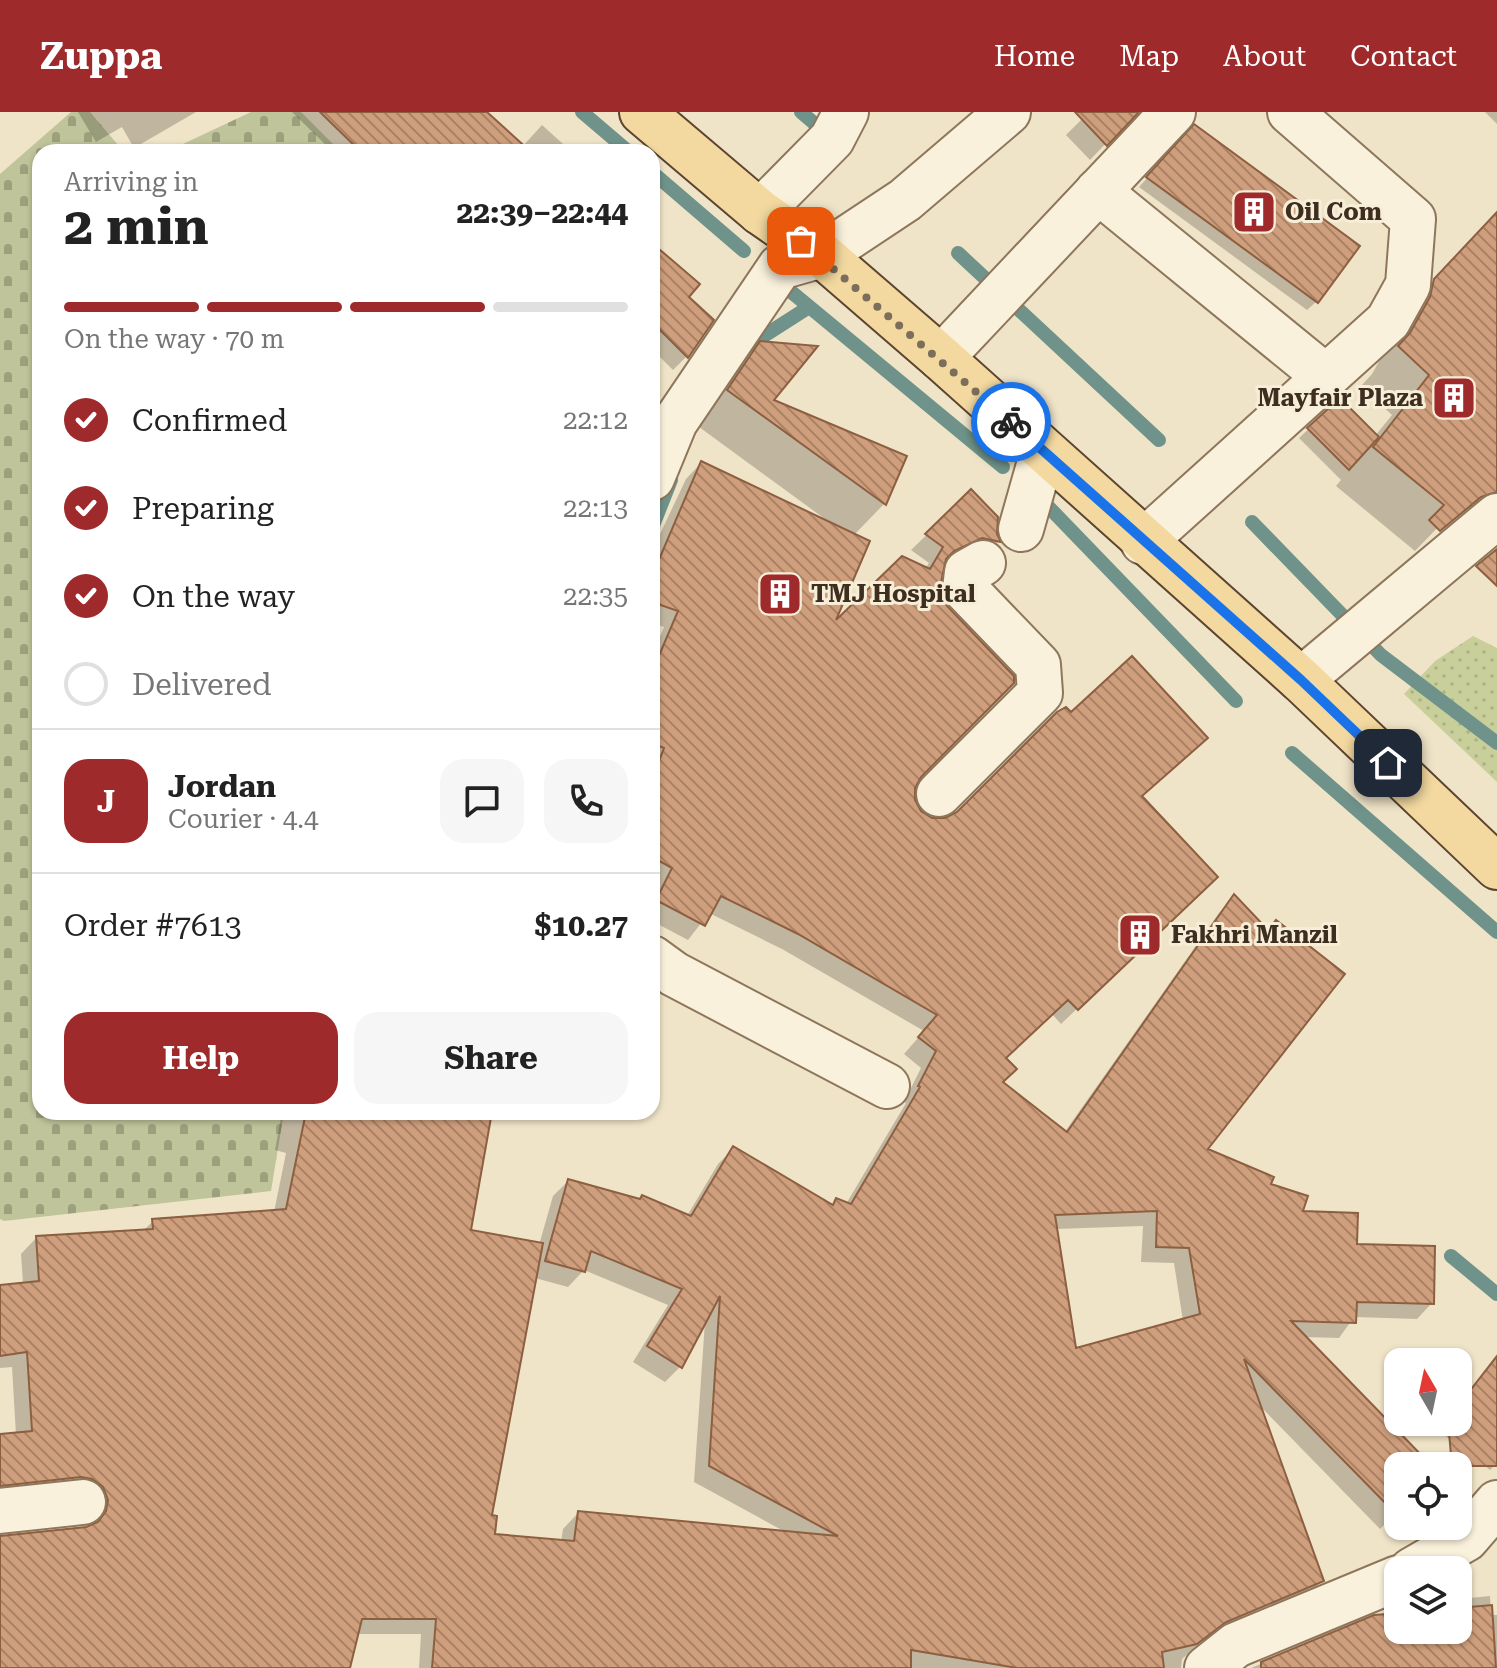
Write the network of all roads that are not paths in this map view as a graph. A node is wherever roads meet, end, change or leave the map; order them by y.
1 (642, 112) edge
2 (846, 112) edge
3 (1008, 112) edge
4 (1173, 112) edge
5 (1290, 112) edge
6 (1098, 191) junction
7 (760, 212) junction
8 (822, 255) junction
9 (941, 358) junction
10 (1326, 377) junction
11 (1043, 451) junction
12 (660, 459) edge
13 (1497, 516) edge
14 (1021, 529) dead end
15 (1143, 542) junction
16 (983, 563) dead end
17 (1301, 680) junction
18 (939, 794) dead end
19 (1497, 867) edge
20 (660, 964) edge
21 (887, 1086) dead end
22 (83, 1502) dead end
23 (1497, 1503) edge
24 (0, 1511) edge
25 (1436, 1556) edge
26 (1384, 1584) edge
27 (1207, 1668) edge

1 - 7 main road
2 - 7 street
3 - 8 street
4 - 6 street
5 - 10 street
6 - 9 street
6 - 10 street
7 - 8 main road
8 - 9 main road
8 - 12 street
9 - 11 main road
10 - 15 street
11 - 14 street
11 - 15 main road
13 - 17 street
15 - 17 main road
16 - 18 street
17 - 19 main road
20 - 21 street
22 - 24 street
23 - 25 street
26 - 27 street

